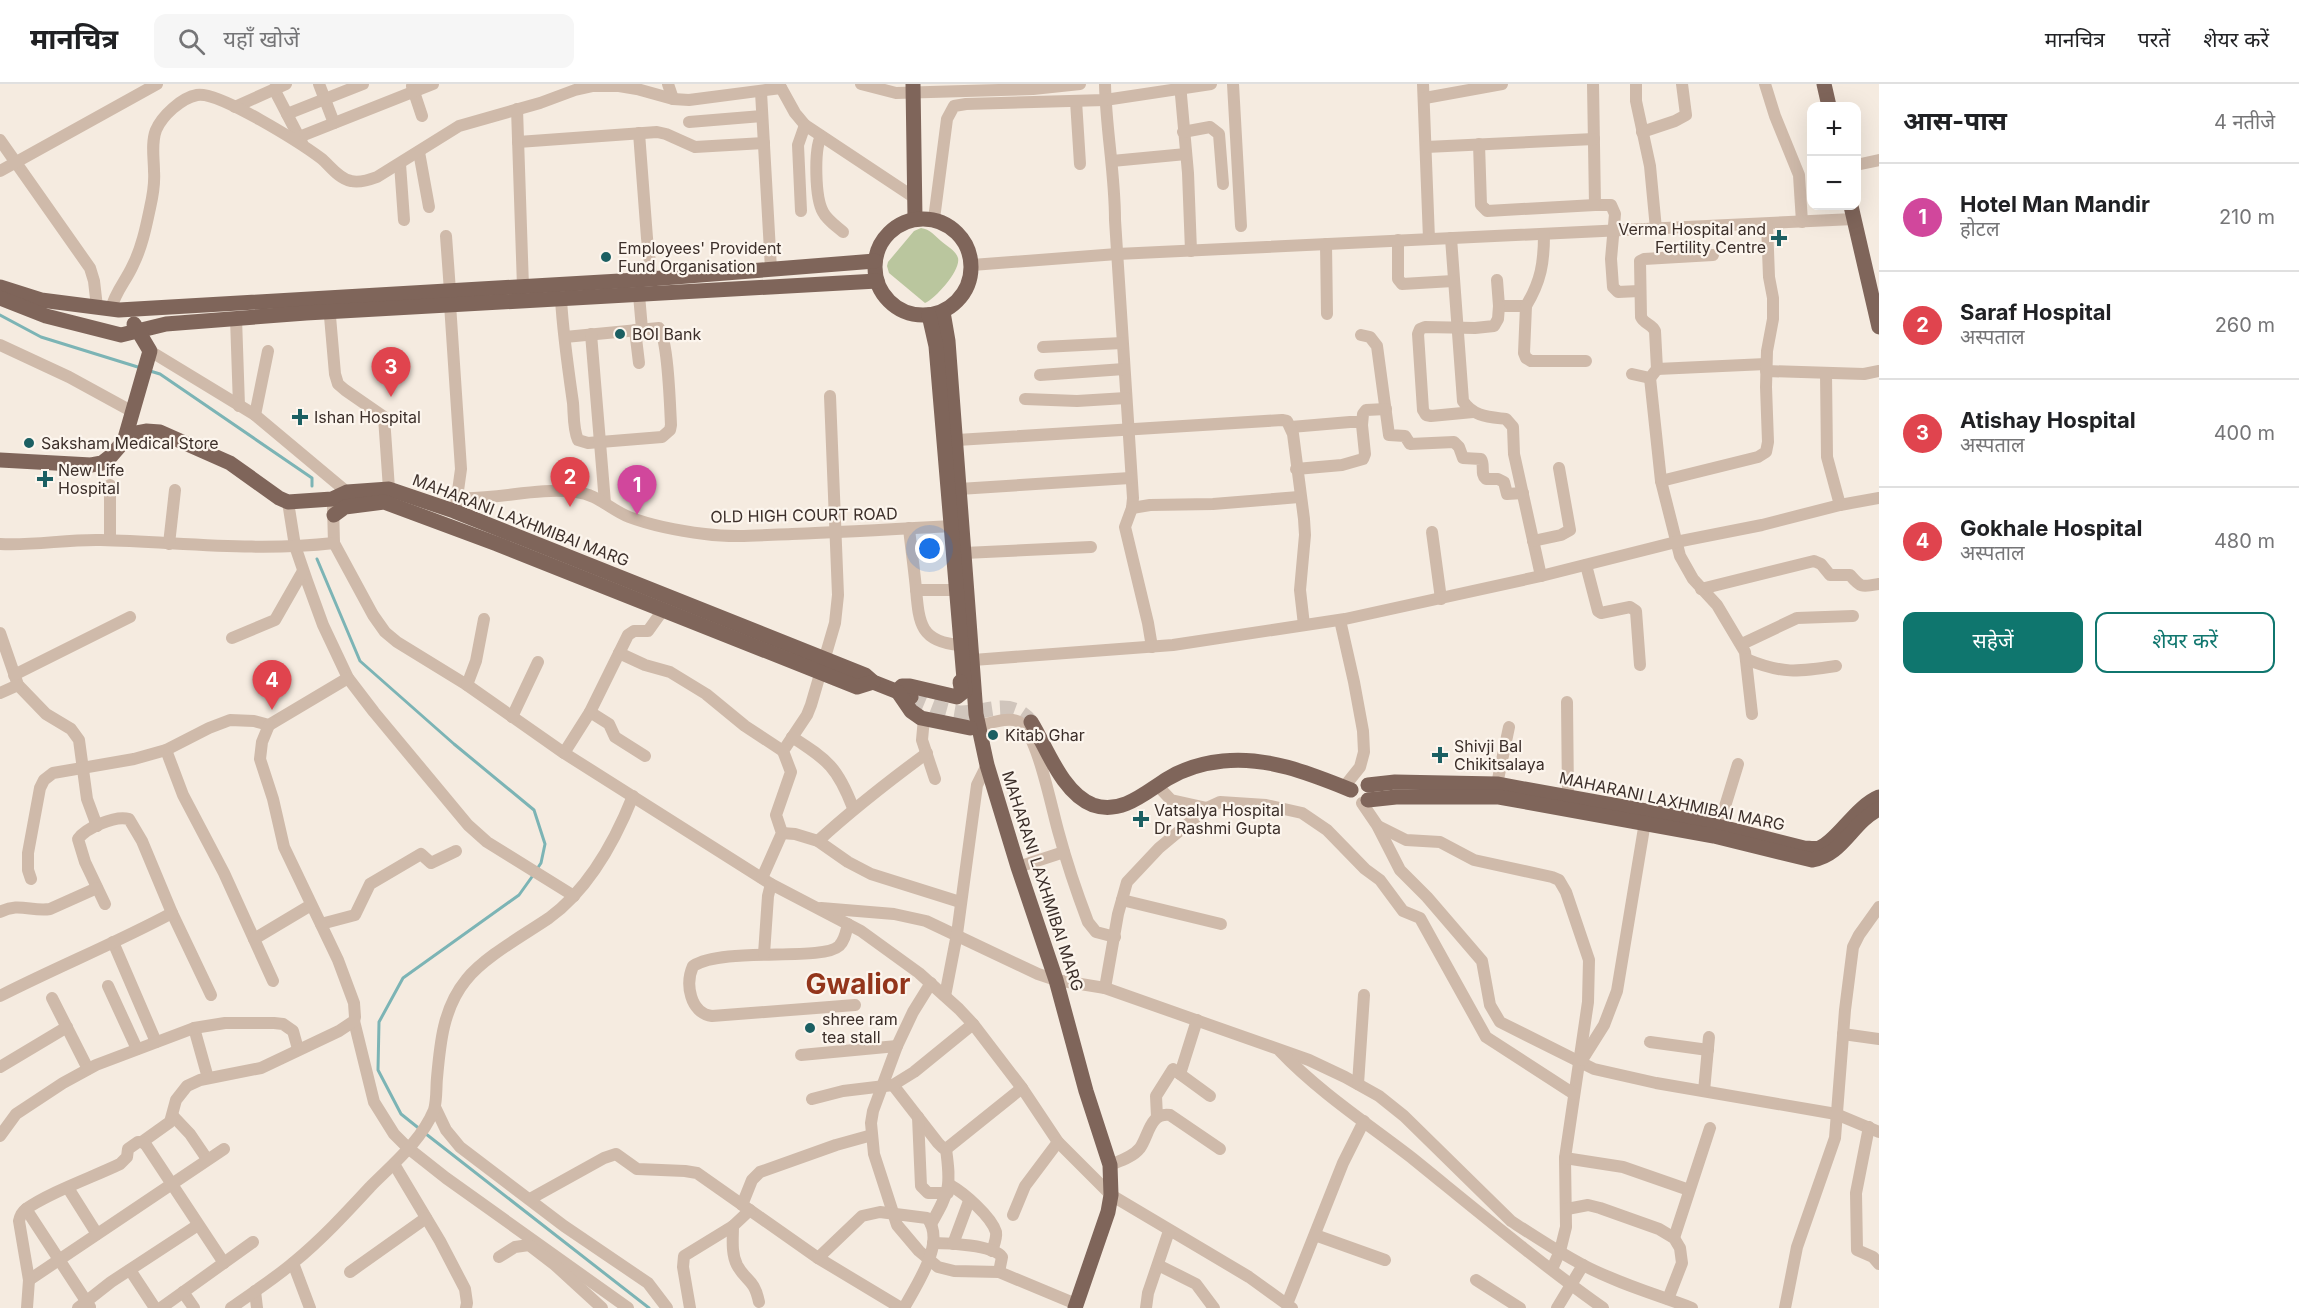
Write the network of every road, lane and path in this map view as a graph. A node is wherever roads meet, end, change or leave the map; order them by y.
1 (157, 84) edge
2 (319, 84) edge
3 (363, 84) edge
4 (433, 84) edge
5 (668, 84) edge
6 (861, 84) edge
7 (1071, 84) edge
8 (1080, 84) edge
9 (1105, 84) edge
10 (1211, 84) edge
11 (1233, 84) edge
12 (1423, 84) edge
13 (1502, 84) edge
14 (1593, 84) edge
15 (1636, 84) edge
16 (1682, 84) edge
17 (1765, 84) edge
18 (1824, 84) edge
19 (283, 85) edge
20 (605, 85) edge
21 (780, 86) edge
22 (1180, 86) edge
23 (412, 88) edge
24 (197, 89) edge
25 (913, 89) edge
26 (761, 92) junction
27 (1425, 98) junction
28 (324, 99) junction
29 (673, 99) junction
30 (1105, 100) junction
31 (1076, 101) junction
32 (1828, 102) edge
33 (235, 107) junction
34 (517, 109) junction
35 (287, 114) junction
36 (422, 116) dead end
37 (762, 116) junction
38 (689, 122) dead end
39 (334, 123) junction
40 (805, 125) junction
41 (1183, 132) junction
42 (1642, 132) junction
43 (639, 133) junction
44 (821, 136) junction
45 (1594, 139) junction
46 (0, 140) edge
47 (302, 142) junction
48 (518, 142) junction
49 (764, 143) junction
50 (1479, 144) junction
51 (1426, 147) junction
52 (418, 152) junction
53 (1186, 154) junction
54 (1879, 160) edge
55 (1112, 161) junction
56 (14, 162) junction
57 (399, 164) junction
58 (1080, 164) dead end
59 (1861, 164) edge
60 (0, 171) edge
61 (1223, 184) dead end
62 (915, 198) junction
63 (1595, 205) junction
64 (429, 207) dead end
65 (801, 211) dead end
66 (1853, 212) edge
67 (915, 218) junction
68 (934, 219) junction
69 (404, 220) dead end
70 (1802, 222) junction
71 (1767, 224) junction
72 (1241, 226) dead end
73 (1656, 228) junction
74 (1612, 231) junction
75 (843, 232) dead end
76 (1544, 234) junction
77 (446, 236) dead end
78 (1429, 238) junction
79 (1451, 238) junction
80 (1398, 240) junction
81 (1326, 244) junction
82 (1191, 251) junction
83 (1117, 254) junction
84 (1713, 255) dead end
85 (875, 261) junction
86 (972, 265) junction
87 (771, 270) junction
88 (652, 279) junction
89 (1497, 280) dead end
90 (877, 281) junction
91 (1453, 281) junction
92 (0, 287) edge
93 (523, 287) junction
94 (1640, 291) junction
95 (639, 295) junction
96 (0, 298) edge
97 (450, 298) junction
98 (561, 299) junction
99 (329, 305) junction
100 (1499, 306) junction
101 (1526, 306) junction
102 (105, 308) junction
103 (128, 310) junction
104 (936, 313) junction
105 (1327, 314) dead end
106 (236, 318) junction
107 (1878, 320) edge
108 (1456, 327) junction
109 (639, 329) junction
110 (134, 330) junction
111 (107, 333) junction
112 (591, 334) junction
113 (1360, 335) dead end
114 (565, 337) junction
115 (1122, 343) junction
116 (0, 345) edge
117 (1044, 347) dead end
118 (268, 351) dead end
119 (1586, 362) dead end
120 (147, 363) junction
121 (639, 363) dead end
122 (1766, 368) junction
123 (1124, 369) junction
124 (1879, 371) edge
125 (1653, 373) junction
126 (1632, 374) dead end
127 (1826, 374) junction
128 (1040, 375) dead end
129 (830, 396) dead end
130 (1126, 398) junction
131 (1024, 399) dead end
132 (239, 406) junction
133 (1386, 409) junction
134 (134, 412) junction
135 (1473, 412) junction
136 (255, 415) junction
137 (1362, 425) junction
138 (1291, 427) junction
139 (1128, 430) junction
140 (125, 438) junction
141 (957, 440) junction
142 (599, 441) junction
143 (0, 460) edge
144 (1559, 468) dead end
145 (1296, 469) junction
146 (1130, 478) junction
147 (1661, 482) junction
148 (110, 485) dead end
149 (389, 489) junction
150 (959, 489) junction
151 (175, 490) dead end
152 (347, 492) junction
153 (1522, 493) junction
154 (1299, 497) junction
155 (1879, 498) edge
156 (332, 499) junction
157 (288, 502) junction
158 (605, 502) junction
159 (1840, 505) junction
160 (1132, 508) junction
161 (454, 512) junction
162 (334, 515) junction
163 (952, 526) junction
164 (909, 528) junction
165 (1432, 532) dead end
166 (834, 533) junction
167 (110, 540) junction
168 (1533, 541) junction
169 (1677, 542) junction
170 (334, 543) junction
171 (0, 544) edge
172 (169, 544) junction
173 (295, 546) junction
174 (1091, 547) dead end
175 (964, 553) junction
176 (1586, 565) junction
177 (303, 571) junction
178 (1541, 576) junction
179 (1879, 584) edge
180 (1701, 589) junction
181 (916, 590) junction
182 (956, 590) junction
183 (1441, 599) junction
184 (663, 610) junction
185 (1853, 616) dead end
186 (130, 617) dead end
187 (484, 619) dead end
188 (1340, 620) junction
189 (1304, 625) junction
190 (0, 633) edge
191 (232, 638) dead end
192 (1742, 644) junction
193 (1152, 647) junction
194 (619, 653) junction
195 (965, 654) junction
196 (1746, 659) junction
197 (538, 662) dead end
198 (1640, 665) dead end
199 (823, 666) junction
200 (1836, 666) dead end
201 (348, 678) junction
202 (16, 680) junction
203 (466, 685) junction
204 (0, 693) edge
205 (905, 694) junction
206 (1567, 702) dead end
207 (590, 712) junction
208 (1752, 714) dead end
209 (512, 717) junction
210 (924, 718) junction
211 (1031, 722) tunnel mouth
212 (268, 725) junction
213 (974, 727) junction
214 (1509, 727) dead end
215 (792, 737) junction
216 (166, 750) junction
217 (783, 751) junction
218 (564, 753) junction
219 (927, 753) junction
220 (645, 756) dead end
221 (1738, 764) dead end
222 (82, 768) junction
223 (984, 771) junction
224 (935, 779) dead end
225 (1497, 784) junction
226 (1158, 786) junction
227 (1347, 788) junction
228 (633, 796) junction
229 (1366, 796) junction
230 (1568, 797) junction
231 (1879, 797) edge
232 (853, 808) junction
233 (1207, 808) junction
234 (1879, 809) edge
235 (1645, 822) junction
236 (1377, 825) junction
237 (97, 826) junction
238 (1719, 826) junction
239 (782, 833) junction
240 (818, 841) junction
241 (456, 851) dead end
242 (1065, 852) junction
243 (1018, 867) junction
244 (31, 879) dead end
245 (766, 881) junction
246 (97, 888) junction
247 (574, 896) junction
248 (1122, 900) junction
249 (960, 902) junction
250 (105, 904) dead end
251 (311, 906) junction
252 (814, 907) junction
253 (1879, 907) edge
254 (0, 912) edge
255 (172, 913) junction
256 (321, 924) junction
257 (848, 924) junction
258 (1221, 924) dead end
259 (957, 934) junction
260 (1115, 937) junction
261 (254, 939) junction
262 (113, 942) junction
263 (764, 954) junction
264 (1056, 980) junction
265 (273, 981) dead end
266 (931, 983) junction
267 (108, 986) dead end
268 (1105, 988) junction
269 (211, 995) dead end
270 (1364, 995) dead end
271 (0, 996) edge
272 (945, 996) junction
273 (52, 998) dead end
274 (855, 1005) dead end
275 (1197, 1020) junction
276 (354, 1021) junction
277 (973, 1024) junction
278 (67, 1027) junction
279 (194, 1028) junction
280 (1843, 1034) junction
281 (1879, 1039) edge
282 (1650, 1041) dead end
283 (156, 1042) junction
284 (897, 1046) junction
285 (137, 1049) junction
286 (298, 1049) junction
287 (1278, 1050) junction
288 (801, 1054) dead end
289 (1579, 1063) junction
290 (0, 1067) edge
291 (88, 1070) junction
292 (1180, 1074) junction
293 (208, 1078) junction
294 (1358, 1084) junction
295 (887, 1086) junction
296 (1022, 1088) junction
297 (1704, 1091) junction
298 (1574, 1094) junction
299 (1210, 1096) dead end
300 (812, 1099) dead end
301 (432, 1112) junction
302 (1836, 1114) junction
303 (173, 1116) junction
304 (918, 1117) junction
305 (1157, 1117) junction
306 (1364, 1121) junction
307 (1710, 1128) dead end
308 (1874, 1130) edge
309 (872, 1135) junction
310 (0, 1136) edge
311 (142, 1142) junction
312 (1058, 1142) junction
313 (410, 1146) junction
314 (224, 1149) dead end
315 (946, 1149) junction
316 (1220, 1149) dead end
317 (1565, 1158) junction
318 (207, 1160) junction
319 (394, 1164) junction
320 (1110, 1165) junction
321 (170, 1184) junction
322 (68, 1188) junction
323 (949, 1189) junction
324 (1689, 1190) junction
325 (1111, 1195) junction
326 (530, 1199) junction
327 (969, 1201) junction
328 (746, 1208) junction
329 (26, 1209) junction
330 (1567, 1209) junction
331 (893, 1214) junction
332 (1013, 1215) dead end
333 (426, 1218) junction
334 (931, 1224) junction
335 (198, 1225) junction
336 (733, 1226) junction
337 (1169, 1231) junction
338 (98, 1234) junction
339 (1315, 1235) junction
340 (1674, 1238) junction
341 (253, 1242) dead end
342 (933, 1243) junction
343 (953, 1244) junction
344 (992, 1251) junction
345 (1560, 1251) junction
346 (499, 1257) dead end
347 (818, 1258) junction
348 (1385, 1260) dead end
349 (929, 1261) junction
350 (59, 1262) junction
351 (224, 1263) junction
352 (293, 1263) junction
353 (1158, 1264) junction
354 (1879, 1264) edge
355 (1583, 1265) junction
356 (1552, 1269) junction
357 (130, 1270) junction
358 (350, 1272) dead end
359 (999, 1272) junction
360 (29, 1280) junction
361 (1476, 1280) dead end
362 (1570, 1285) junction
363 (255, 1291) junction
364 (183, 1292) junction
365 (1668, 1299) junction
366 (759, 1302) dead end
367 (85, 1306) edge
368 (1075, 1306) edge
369 (1290, 1306) edge
370 (1515, 1307) edge
371 (27, 1308) edge
372 (155, 1308) edge
373 (161, 1308) edge
374 (194, 1308) edge
375 (231, 1308) edge
376 (257, 1308) edge
377 (310, 1308) edge
378 (466, 1308) edge
379 (602, 1308) edge
380 (628, 1308) edge
381 (668, 1308) edge
382 (690, 1308) edge
383 (902, 1308) edge
384 (1146, 1308) edge
385 (1214, 1308) edge
386 (1557, 1308) edge
387 (1603, 1308) edge
388 (1692, 1308) edge
389 (1785, 1308) edge

1 - 56 street
2 - 28 street
3 - 28 street
4 - 23 street
5 - 29 street
6 - 25 street
7 - 8 street
7 - 25 street
9 - 30 street
10 - 22 street
11 - 72 street
12 - 27 street
13 - 27 street
14 - 45 street
15 - 42 street
16 - 42 street
17 - 70 street
18 - 32 main road
19 - 33 street
19 - 35 street
20 - 29 street
20 - 34 street
21 - 26 street
21 - 40 street
22 - 30 street
22 - 41 street
23 - 36 street
23 - 39 street
24 - 33 street
24 - 102 street
25 - 62 main road
26 - 29 street
26 - 37 street
27 - 51 street
28 - 35 street
28 - 39 street
30 - 31 street
30 - 55 street
31 - 58 street
31 - 68 street
33 - 47 street
34 - 48 street
34 - 52 street
35 - 47 street
37 - 38 street
37 - 49 street
39 - 47 street
40 - 44 street
40 - 65 street
41 - 53 street
41 - 61 street
42 - 73 street
43 - 48 street
43 - 49 street
43 - 88 street
44 - 62 street
44 - 75 street
45 - 50 street
45 - 63 street
46 - 56 street
47 - 57 street
48 - 93 street
49 - 87 street
50 - 51 street
50 - 63 street
51 - 78 street
52 - 57 street
52 - 64 street
53 - 55 street
53 - 82 street
54 - 59 street
55 - 83 street
56 - 60 street
56 - 102 street
57 - 69 street
62 - 67 main road
63 - 74 street
66 - 70 street
66 - 107 main road
67 - 68 main road
67 - 85 main road
68 - 86 main road
70 - 71 street
71 - 73 street
71 - 122 street
73 - 74 street
74 - 76 street
74 - 94 street
76 - 79 street
76 - 101 street
77 - 97 street
78 - 79 street
78 - 80 street
79 - 91 street
80 - 81 street
80 - 91 street
81 - 82 street
81 - 105 street
82 - 83 street
83 - 86 street
83 - 115 street
84 - 94 street
85 - 87 main road
85 - 90 main road
86 - 104 main road
87 - 88 main road
88 - 93 main road
89 - 100 street
90 - 95 main road
90 - 104 main road
91 - 108 street
92 - 102 main road
93 - 97 main road
94 - 125 street
95 - 98 main road
95 - 109 street
96 - 111 main road
97 - 98 main road
97 - 99 main road
97 - 161 street
98 - 114 street
99 - 103 main road
99 - 106 main road
99 - 149 street
100 - 101 street
100 - 108 street
101 - 119 street
102 - 103 main road
102 - 111 main road
103 - 110 main road
104 - 141 main road
104 - 163 main road
106 - 110 main road
106 - 132 street
108 - 135 street
108 - 135 street
109 - 112 street
109 - 121 street
109 - 142 street
110 - 111 main road
110 - 120 main road
112 - 114 street
112 - 142 street
113 - 133 street
114 - 142 street
115 - 117 street
115 - 123 street
116 - 134 street
118 - 136 street
120 - 132 street
120 - 134 main road
122 - 125 street
122 - 127 street
122 - 147 street
123 - 128 street
123 - 130 street
124 - 127 street
125 - 126 street
125 - 147 street
127 - 159 street
129 - 166 street
130 - 131 street
130 - 139 street
132 - 136 street
133 - 137 street
133 - 153 street
134 - 140 main road
135 - 153 street
136 - 152 street
137 - 138 street
137 - 145 street
138 - 139 street
138 - 145 street
139 - 141 street
139 - 146 street
140 - 143 main road
140 - 157 main road
141 - 150 main road
142 - 158 street
144 - 168 street
145 - 154 street
146 - 150 street
146 - 160 street
147 - 169 street
148 - 167 street
149 - 152 main road, MAHARANI LAXHMIBAI MARG
149 - 161 main road, MAHARANI LAXHMIBAI MARG
150 - 175 main road
151 - 172 street
152 - 156 main road, MAHARANI LAXHMIBAI MARG
153 - 168 street
154 - 160 street
154 - 189 street
155 - 159 street
156 - 157 main road, MAHARANI LAXHMIBAI MARG
156 - 162 street
157 - 173 street
158 - 161 street, OLD HIGH COURT ROAD
158 - 166 street, OLD HIGH COURT ROAD
159 - 169 street
160 - 193 street
161 - 162 main road
161 - 184 main road
161 - 199 main road, MAHARANI LAXHMIBAI MARG
162 - 170 street
163 - 164 street, OLD HIGH COURT ROAD
163 - 182 main road
164 - 166 street, OLD HIGH COURT ROAD
164 - 181 street, OLD HIGH COURT ROAD
165 - 183 street
166 - 199 street
167 - 171 street
167 - 172 street
168 - 178 street
169 - 176 street
169 - 180 street
170 - 173 street
170 - 203 street
172 - 173 street
173 - 177 street
174 - 175 street
175 - 195 main road
176 - 178 street
176 - 198 street
177 - 191 street
177 - 201 street
178 - 183 street
179 - 180 street
180 - 192 street
181 - 182 street
181 - 195 street, OLD HIGH COURT ROAD
182 - 195 main road
183 - 188 street
184 - 194 street
184 - 199 main road
185 - 192 street
186 - 202 street
187 - 203 street
188 - 189 street
188 - 227 street
189 - 193 street
190 - 202 street
192 - 196 street
193 - 195 street
194 - 207 street
194 - 217 street
195 - 205 main road
195 - 213 main road, MAHARANI LAXHMIBAI MARG
196 - 200 street
196 - 208 street
197 - 209 street
199 - 205 main road
199 - 215 street
201 - 212 street
201 - 247 street
202 - 204 street
202 - 222 street
203 - 209 street
205 - 210 main road
206 - 230 street
207 - 218 street
207 - 220 street
209 - 218 street
210 - 213 main road
210 - 219 street
211 - 226 main road
212 - 216 street
212 - 251 street
213 - 223 main road, MAHARANI LAXHMIBAI MARG
213 - 242 street
214 - 225 street
215 - 217 street
215 - 232 street
216 - 222 street
216 - 261 street
217 - 239 street
218 - 228 street
219 - 224 street
219 - 232 street
221 - 238 street
222 - 237 street
222 - 244 street
223 - 243 main road, MAHARANI LAXHMIBAI MARG
223 - 249 street
225 - 229 main road, MAHARANI LAXHMIBAI MARG
225 - 230 main road, MAHARANI LAXHMIBAI MARG
226 - 227 main road
226 - 233 street
227 - 229 main road
228 - 245 street
228 - 247 street
229 - 235 main road
229 - 236 street
230 - 238 main road, MAHARANI LAXHMIBAI MARG
231 - 238 main road, MAHARANI LAXHMIBAI MARG
232 - 240 street
233 - 248 street
233 - 298 street
234 - 235 main road
235 - 289 street
236 - 289 street
236 - 289 street
237 - 246 street
237 - 255 street
239 - 240 street
239 - 245 street
240 - 249 street
241 - 256 street
242 - 243 street
242 - 260 street
243 - 264 main road, MAHARANI LAXHMIBAI MARG
245 - 252 street
245 - 263 street
246 - 250 street
246 - 254 street
247 - 301 street
248 - 258 street
248 - 260 street
249 - 259 street
251 - 256 street
251 - 261 street
252 - 257 street
252 - 259 street
253 - 280 street
255 - 262 street
255 - 269 street
256 - 276 street
257 - 263 street
257 - 266 street
259 - 264 street
259 - 272 street
260 - 268 street
261 - 265 street
262 - 271 street
262 - 283 street
263 - 274 street
264 - 268 street
264 - 320 main road, MAHARANI LAXHMIBAI MARG
266 - 272 street
266 - 284 street
267 - 285 street
268 - 275 street
270 - 294 street
272 - 277 street
273 - 278 street
275 - 287 street
275 - 292 street
276 - 286 street
276 - 313 street
277 - 295 street
277 - 296 street
278 - 290 street
278 - 291 street
279 - 283 street
279 - 286 street
279 - 293 street
280 - 281 street
280 - 302 street
282 - 297 street
283 - 285 street
284 - 288 street
284 - 295 street
285 - 291 street
286 - 293 street
287 - 294 street
287 - 306 street
289 - 297 street
289 - 298 street
291 - 310 street
292 - 299 street
292 - 305 street
293 - 303 street
294 - 345 street
295 - 300 street
295 - 304 street
295 - 309 street
296 - 312 street
296 - 315 street
297 - 302 street
298 - 317 street
301 - 313 street
301 - 326 street
302 - 308 street
302 - 389 street
303 - 311 street
303 - 318 street
304 - 315 street
304 - 323 street
305 - 316 street
305 - 320 street
306 - 339 street
306 - 356 street
307 - 324 street
308 - 354 street
309 - 328 street
309 - 331 street
311 - 321 street
311 - 322 street
312 - 325 street
312 - 332 street
313 - 319 street
313 - 380 street
314 - 318 street
315 - 323 street
317 - 324 street
317 - 330 street
318 - 321 street
319 - 333 street
319 - 352 street
320 - 325 main road, MAHARANI LAXHMIBAI MARG
321 - 335 street
321 - 338 street
322 - 329 street
322 - 338 street
323 - 327 street
323 - 334 street
324 - 340 street
325 - 337 street
325 - 368 main road, MAHARANI LAXHMIBAI MARG
326 - 328 street
326 - 381 street
327 - 343 street
327 - 344 street
328 - 336 street
328 - 347 street
329 - 350 street
329 - 360 street
330 - 340 street
330 - 345 street
331 - 334 street
331 - 347 street
331 - 349 street
333 - 358 street
333 - 378 street
334 - 342 street
335 - 351 street
335 - 357 street
336 - 366 street
336 - 382 street
337 - 353 street
337 - 369 street
338 - 350 street
339 - 348 street
339 - 369 street
340 - 365 street
341 - 351 street
342 - 343 street
342 - 349 street
343 - 344 street
344 - 359 street
345 - 355 street
345 - 356 street
346 - 379 street
347 - 383 street
349 - 359 street
349 - 383 street
350 - 360 street
350 - 367 street
351 - 364 street
352 - 363 street
352 - 377 street
353 - 384 street
353 - 385 street
355 - 362 street
355 - 365 street
356 - 362 street
357 - 367 street
357 - 372 street
359 - 368 street
360 - 371 street
361 - 370 street
362 - 386 street
362 - 387 street
363 - 375 street
363 - 376 street
364 - 373 street
364 - 374 street
365 - 388 street

